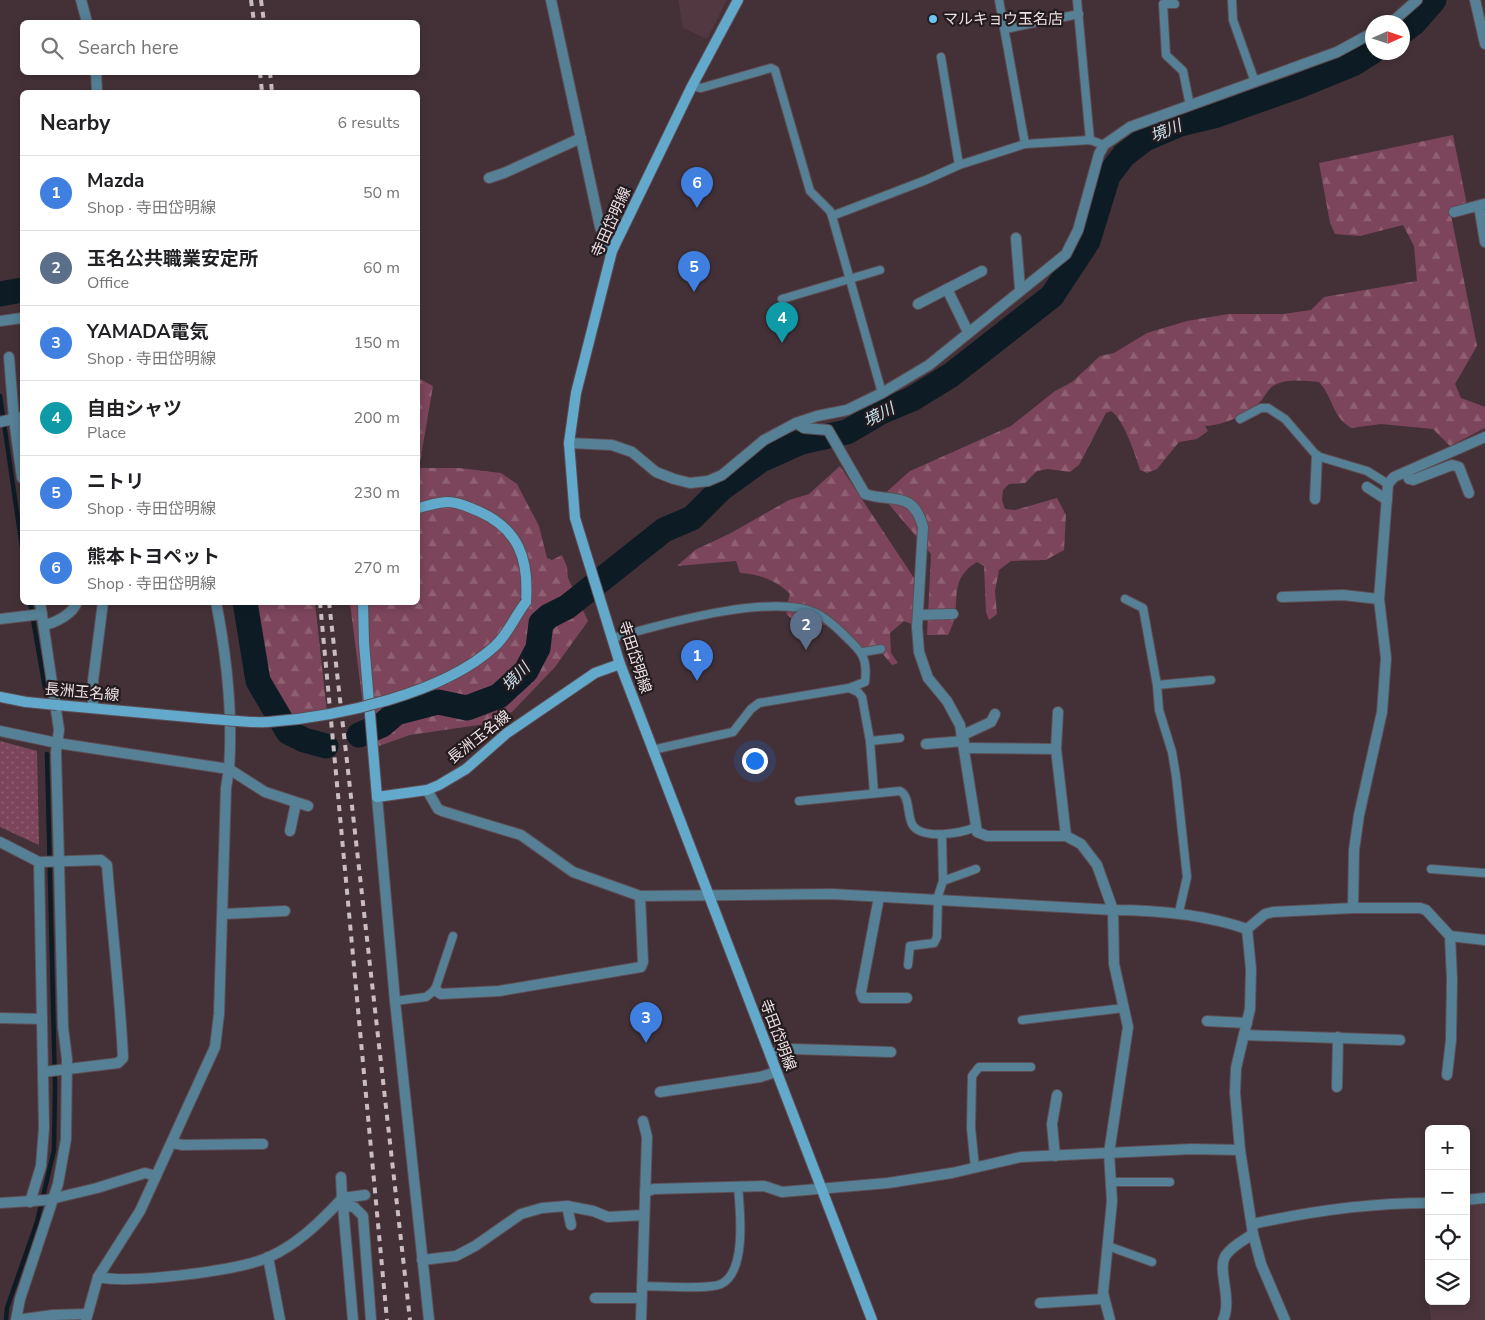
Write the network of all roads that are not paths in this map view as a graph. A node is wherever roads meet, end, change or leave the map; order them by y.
1 (81, 0) edge
2 (551, 0) edge
3 (738, 0) edge
4 (999, 0) edge
5 (1077, 0) edge
6 (1232, 0) edge
7 (1417, 0) edge
8 (1475, 0) edge
9 (1175, 4) dead end
10 (1079, 14) junction
11 (1400, 15) edge
12 (86, 20) edge
13 (1004, 29) junction
14 (1365, 37) edge
15 (1485, 44) edge
16 (941, 57) dead end
17 (96, 75) edge
18 (1255, 82) junction
19 (692, 86) junction
20 (97, 90) edge
21 (1190, 106) junction
22 (581, 138) junction
23 (1090, 140) junction
24 (1025, 144) junction
25 (1104, 145) junction
26 (959, 165) junction
27 (489, 178) dead end
28 (1482, 205) edge
29 (1454, 212) dead end
30 (832, 216) junction
31 (1016, 238) dead end
32 (1485, 242) edge
33 (612, 251) junction
34 (880, 270) dead end
35 (982, 270) dead end
36 (850, 279) junction
37 (947, 289) junction
38 (1020, 289) junction
39 (782, 299) dead end
40 (918, 304) dead end
41 (20, 318) edge
42 (0, 321) edge
43 (968, 332) junction
44 (9, 356) dead end
45 (882, 393) junction
46 (11, 419) edge
47 (1240, 419) dead end
48 (796, 423) junction
49 (1485, 437) edge
50 (569, 443) junction
51 (1317, 456) junction
52 (20, 467) edge
53 (1406, 472) junction
54 (1388, 484) junction
55 (1367, 488) dead end
56 (1469, 493) dead end
57 (1315, 499) dead end
58 (1387, 500) junction
59 (420, 508) edge
60 (1282, 598) dead end
61 (1125, 599) dead end
62 (1379, 599) junction
63 (39, 605) edge
64 (76, 605) edge
65 (103, 605) edge
66 (217, 605) edge
67 (363, 605) edge
68 (953, 614) dead end
69 (35, 615) junction
70 (918, 615) junction
71 (0, 619) edge
72 (44, 625) junction
73 (613, 638) junction
74 (881, 649) dead end
75 (863, 652) junction
76 (620, 664) junction
77 (1211, 680) dead end
78 (1157, 685) junction
79 (850, 688) junction
80 (0, 697) edge
81 (93, 708) junction
82 (1058, 712) dead end
83 (995, 714) dead end
84 (0, 731) edge
85 (900, 738) dead end
86 (870, 741) junction
87 (964, 741) junction
88 (58, 743) junction
89 (926, 744) dead end
90 (1056, 749) junction
91 (652, 750) junction
92 (229, 769) junction
93 (427, 790) junction
94 (874, 793) junction
95 (377, 797) junction
96 (798, 801) dead end
97 (296, 803) junction
98 (308, 806) dead end
99 (976, 827) junction
100 (290, 832) dead end
101 (942, 836) junction
102 (1066, 836) junction
103 (0, 842) edge
104 (49, 862) junction
105 (976, 869) dead end
106 (1431, 869) dead end
107 (1485, 873) edge
108 (944, 881) junction
109 (640, 896) junction
110 (708, 896) junction
111 (879, 897) junction
112 (938, 901) junction
113 (1353, 908) junction
114 (1113, 910) junction
115 (285, 911) dead end
116 (1179, 912) junction
117 (223, 914) junction
118 (1247, 929) junction
119 (454, 936) dead end
120 (1450, 936) junction
121 (1485, 940) edge
122 (908, 965) dead end
123 (435, 990) junction
124 (907, 998) dead end
125 (395, 1001) junction
126 (1124, 1008) junction
127 (0, 1018) edge
128 (42, 1019) junction
129 (1022, 1020) dead end
130 (1207, 1021) dead end
131 (1247, 1023) junction
132 (1244, 1035) junction
133 (1338, 1037) junction
134 (1400, 1040) dead end
135 (891, 1052) dead end
136 (770, 1054) junction
137 (1032, 1067) dead end
138 (54, 1072) junction
139 (776, 1072) junction
140 (1447, 1076) dead end
141 (1337, 1087) dead end
142 (660, 1092) dead end
143 (1058, 1095) dead end
144 (643, 1121) dead end
145 (172, 1143) junction
146 (263, 1144) dead end
147 (1240, 1150) junction
148 (1110, 1153) junction
149 (1054, 1156) junction
150 (975, 1168) junction
151 (156, 1176) junction
152 (341, 1177) dead end
153 (1111, 1182) junction
154 (1170, 1182) dead end
155 (738, 1186) junction
156 (822, 1188) junction
157 (645, 1192) junction
158 (365, 1195) dead end
159 (1485, 1198) edge
160 (43, 1200) junction
161 (1470, 1200) edge
162 (0, 1202) edge
163 (341, 1202) junction
164 (1425, 1203) edge
165 (567, 1206) junction
166 (644, 1215) junction
167 (571, 1225) dead end
168 (1253, 1229) junction
169 (1108, 1246) junction
170 (268, 1257) junction
171 (422, 1260) junction
172 (1152, 1262) dead end
173 (98, 1277) junction
174 (641, 1286) junction
175 (595, 1298) dead end
176 (641, 1298) junction
177 (1104, 1299) junction
178 (1040, 1303) dead end
179 (86, 1317) edge
180 (16, 1320) edge
181 (280, 1320) edge
182 (353, 1320) edge
183 (371, 1320) edge
184 (429, 1320) edge
185 (641, 1320) edge
186 (872, 1320) edge
187 (1110, 1320) edge
188 (1222, 1320) edge
189 (1285, 1320) edge

1 - 12 street
2 - 22 street
3 - 19 main road, 寺田岱明線
4 - 13 lane
5 - 10 lane
6 - 18 lane
7 - 11 street
8 - 15 street
9 - 21 lane
10 - 13 lane
10 - 23 lane
13 - 24 lane
14 - 18 street
16 - 26 lane
17 - 20 street
18 - 21 street
19 - 30 lane
19 - 33 main road, 寺田岱明線
21 - 25 street
22 - 27 street
22 - 33 street
23 - 24 lane
23 - 25 lane
24 - 26 lane
25 - 38 street
26 - 30 lane
28 - 29 street
28 - 32 street
30 - 36 lane
31 - 38 street
33 - 50 main road, 寺田岱明線
34 - 36 lane
35 - 37 street
36 - 39 lane
36 - 45 lane
37 - 40 street
37 - 43 street
38 - 43 street
41 - 42 street
43 - 45 street
44 - 46 street
45 - 48 street
46 - 52 street
47 - 51 lane
48 - 50 street
48 - 70 street
49 - 53 street
50 - 73 main road, 寺田岱明線
51 - 54 lane
51 - 57 street
53 - 54 street
53 - 56 street
54 - 58 street
55 - 58 street
58 - 62 street
59 - 81 main road, 長洲玉名線, bridge
60 - 62 street
61 - 78 lane
62 - 113 street
63 - 69 street
64 - 72 street
65 - 81 street
66 - 92 street
67 - 95 main road
68 - 70 street
69 - 71 street
69 - 72 street
70 - 87 street
72 - 88 street
73 - 75 lane
73 - 76 main road, 寺田岱明線
74 - 75 lane
75 - 79 lane
76 - 91 main road, 寺田岱明線
76 - 93 main road, 長洲玉名線
77 - 78 lane
78 - 116 lane
79 - 86 lane
79 - 91 lane
80 - 81 main road, 長洲玉名線, bridge
82 - 90 street
83 - 87 street
84 - 88 street
85 - 86 lane
86 - 94 lane
87 - 89 street
87 - 90 street
87 - 99 street
88 - 92 street
88 - 104 street
90 - 102 street
91 - 110 main road, 寺田岱明線
92 - 97 street
92 - 117 street
93 - 95 main road, 長洲玉名線
93 - 109 street
94 - 96 lane
94 - 101 lane
95 - 125 street
97 - 98 street
97 - 100 street
99 - 101 lane
99 - 102 street
101 - 108 lane
102 - 114 street
103 - 104 street
104 - 128 street
104 - 138 street
104 - 138 street
105 - 108 lane
106 - 107 lane
108 - 112 lane
109 - 110 street
109 - 123 street
110 - 111 street
110 - 136 main road, 寺田岱明線
111 - 112 street
111 - 124 street
112 - 114 street
112 - 122 lane
113 - 118 street
113 - 120 street
114 - 116 street
114 - 126 street
115 - 117 street
116 - 118 street
117 - 145 street
118 - 131 street
119 - 123 lane
120 - 121 street
120 - 140 street
123 - 125 lane
125 - 171 street
126 - 129 lane
126 - 148 street
127 - 128 street
128 - 138 street
130 - 131 street
131 - 132 street
132 - 133 street
132 - 147 street
133 - 134 street
133 - 141 street
135 - 136 street
136 - 139 main road, 寺田岱明線
137 - 150 lane
138 - 160 street
138 - 160 street
139 - 142 street
139 - 156 main road, 寺田岱明線
143 - 149 street
144 - 157 street
145 - 146 street
145 - 151 street
147 - 148 street
147 - 168 street
148 - 149 street
148 - 153 street
149 - 150 street
150 - 156 street
151 - 160 street
151 - 173 street
152 - 163 street
153 - 154 lane
153 - 169 street
155 - 156 street
155 - 157 street
155 - 174 lane
156 - 186 main road, 寺田岱明線
157 - 166 street
158 - 163 street
159 - 161 street
160 - 162 street
160 - 180 street
163 - 170 street
163 - 182 street
163 - 183 street
164 - 168 street
165 - 166 street
165 - 167 street
165 - 171 street
166 - 174 street
168 - 188 street
168 - 189 street
169 - 172 lane
169 - 177 street
170 - 173 street
170 - 181 street
171 - 184 street
173 - 179 street
174 - 176 street
175 - 176 street
176 - 185 street
177 - 178 street
177 - 187 street
179 - 180 street

